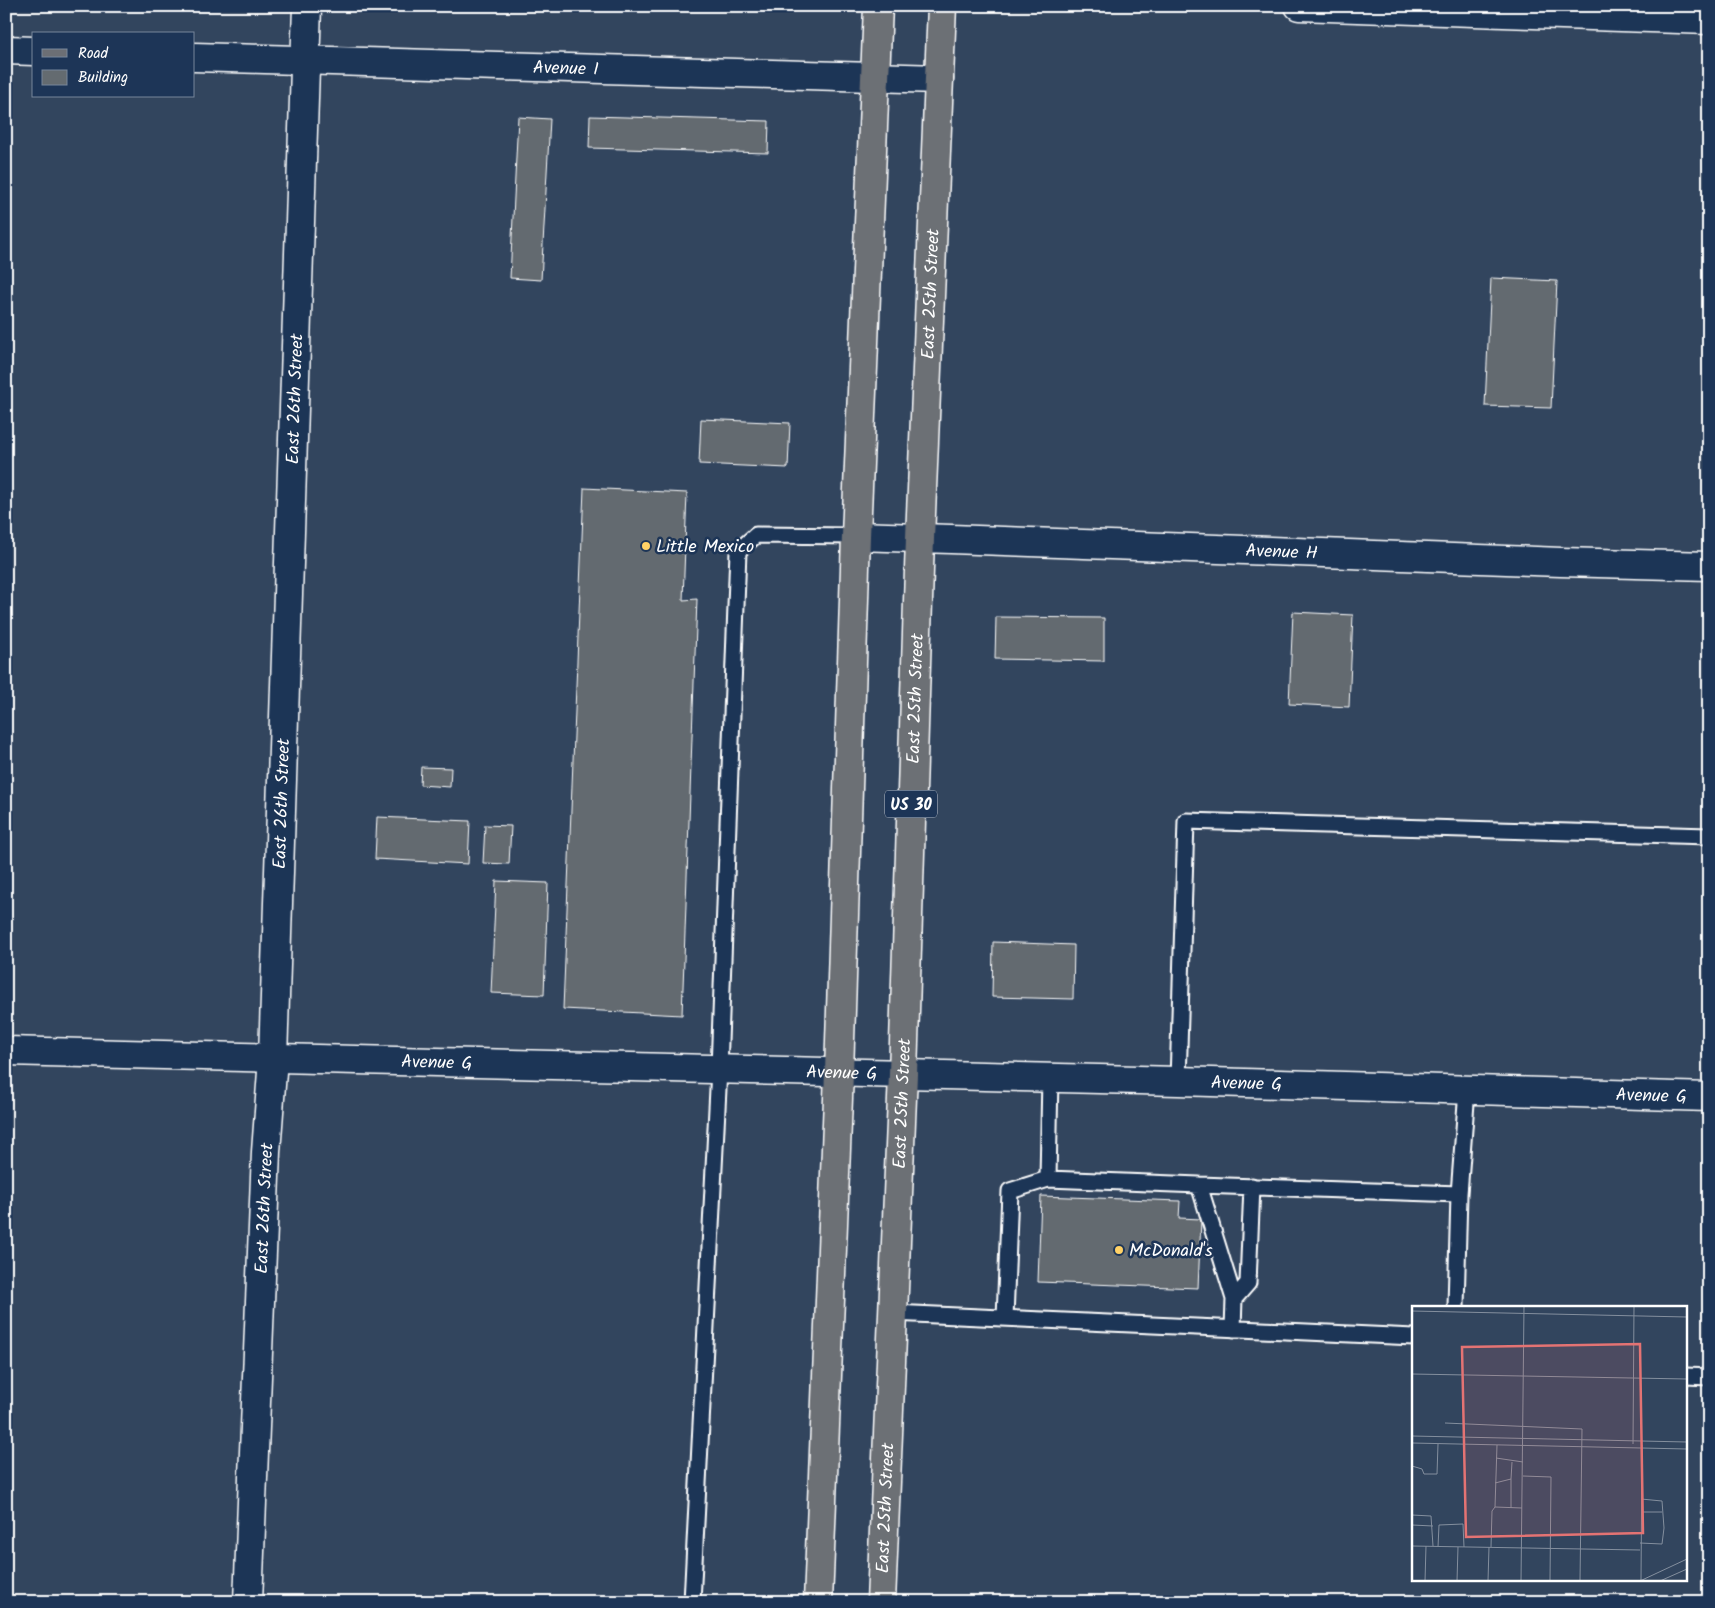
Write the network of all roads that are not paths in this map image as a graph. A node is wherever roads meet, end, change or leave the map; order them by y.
1 (306, 6) edge
2 (878, 6) edge
3 (942, 6) edge
4 (1298, 6) edge
5 (1403, 8) edge
6 (1517, 10) edge
7 (1709, 20) edge
8 (6, 50) edge
9 (32, 51) edge
10 (195, 57) edge
11 (305, 61) junction
12 (876, 78) junction
13 (939, 79) junction
14 (856, 536) junction
15 (920, 538) junction
16 (1709, 566) edge
17 (1709, 836) edge
18 (6, 1051) edge
19 (273, 1058) junction
20 (719, 1069) junction
21 (839, 1072) junction
22 (903, 1074) junction
23 (1050, 1078) junction
24 (1178, 1080) junction
25 (1467, 1090) junction
26 (1709, 1097) edge
27 (1048, 1179) junction
28 (1199, 1185) junction
29 (1252, 1186) junction
30 (1459, 1194) junction
31 (1234, 1300) junction
32 (1456, 1306) edge
33 (892, 1313) junction
34 (1005, 1318) junction
35 (1233, 1328) junction
36 (1412, 1337) edge
37 (1688, 1376) edge
38 (1709, 1377) edge
39 (248, 1602) edge
40 (692, 1602) edge
41 (818, 1602) edge
42 (881, 1602) edge

1 - 11 street, East 26th Street
2 - 12 main road
3 - 13 main road, East 25th Street / US 30
4 - 5 street
5 - 6 street
6 - 7 street
8 - 9 street
10 - 11 street, Avenue I
11 - 12 street, Avenue I
11 - 19 street, East 26th Street
12 - 13 street, Avenue I
12 - 14 main road
13 - 15 main road, East 25th Street / US 30
14 - 15 street, Avenue H
14 - 20 lane
14 - 21 main road
15 - 16 street, Avenue H
15 - 22 main road, East 25th Street / US 30
17 - 24 lane
18 - 19 street, Avenue G
19 - 20 street, Avenue G
19 - 39 street, East 26th Street
20 - 21 street, Avenue G
20 - 40 lane
21 - 22 street, Avenue G
21 - 41 main road
22 - 23 street, Avenue G
22 - 33 main road, East 25th Street / US 30
23 - 24 street, Avenue G
23 - 27 lane
24 - 25 street, Avenue G
25 - 26 street, Avenue G
25 - 30 lane
27 - 28 lane
27 - 34 lane
28 - 29 lane
28 - 31 lane
29 - 30 lane
29 - 31 lane
30 - 32 lane
31 - 35 lane
33 - 34 lane
33 - 42 main road, East 25th Street / US 30
34 - 35 lane
35 - 36 lane
37 - 38 lane

